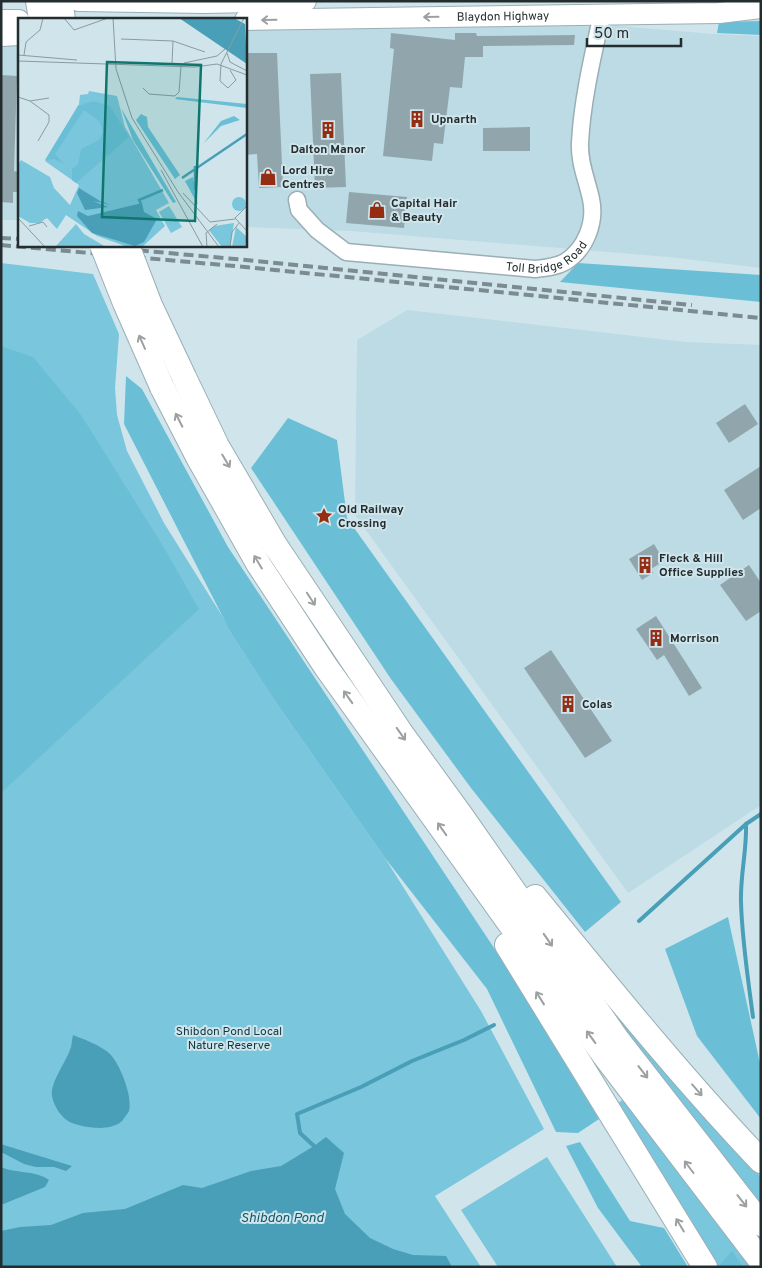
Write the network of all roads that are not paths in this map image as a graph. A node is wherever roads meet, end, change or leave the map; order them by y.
1 (38, 1) edge
2 (60, 1) edge
3 (78, 1) edge
4 (306, 1) edge
5 (761, 8) edge
6 (602, 14) junction
7 (41, 18) edge
8 (63, 18) edge
9 (1, 20) edge
10 (18, 20) edge
11 (246, 20) edge
12 (1, 36) edge
13 (18, 36) edge
14 (297, 200) dead end
15 (102, 246) edge
16 (127, 246) edge
17 (460, 814) junction
18 (470, 869) junction
19 (761, 1161) edge
20 (761, 1224) edge
21 (761, 1261) edge
22 (705, 1267) edge

1 - 7 highway
2 - 8 highway
3 - 4 main road
5 - 6 main road, Blaydon Highway
6 -> 11 main road, Blaydon Highway
6 - 14 street, Toll Bridge Road
9 - 10 main road
12 - 13 main road
18 -> 15 highway, bridge
16 -> 17 highway, bridge
17 -> 19 highway
17 -> 20 highway
21 -> 18 highway
22 -> 18 highway

